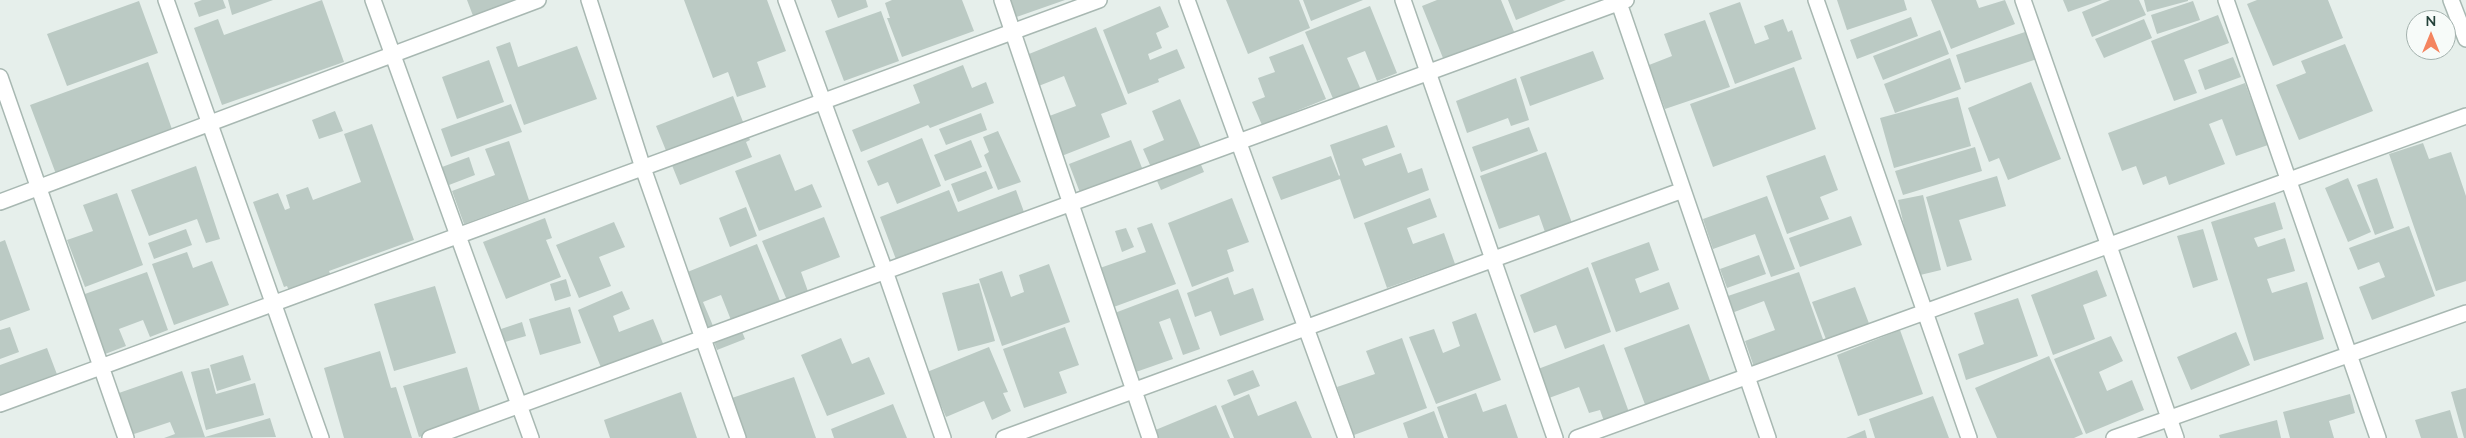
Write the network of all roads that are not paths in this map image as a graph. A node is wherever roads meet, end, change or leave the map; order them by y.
1 (166, 0) edge
2 (373, 0) edge
3 (538, 0) edge
4 (589, 0) edge
5 (786, 0) edge
6 (1002, 0) edge
7 (1099, 0) edge
8 (1187, 0) edge
9 (1403, 0) edge
10 (1816, 0) edge
11 (2023, 0) edge
12 (2226, 0) edge
13 (2452, 0) edge
14 (1621, 1) edge
15 (1013, 32) junction
16 (2466, 39) edge
17 (393, 54) junction
18 (1428, 73) junction
19 (0, 77) edge
20 (822, 102) junction
21 (2466, 116) edge
22 (210, 123) junction
23 (1238, 142) junction
24 (643, 168) junction
25 (2289, 180) junction
26 (38, 187) junction
27 (1683, 190) junction
28 (0, 202) edge
29 (1072, 203) junction
30 (458, 235) junction
31 (2109, 245) junction
32 (1494, 260) junction
33 (885, 271) junction
34 (273, 303) junction
35 (1925, 312) junction
36 (2466, 313) edge
37 (1306, 328) junction
38 (703, 338) junction
39 (2349, 354) junction
40 (101, 366) junction
41 (1746, 377) junction
42 (1134, 390) junction
43 (0, 404) edge
44 (519, 405) junction
45 (2169, 418) junction
46 (126, 438) edge
47 (321, 438) edge
48 (430, 438) edge
49 (531, 438) edge
50 (738, 438) edge
51 (942, 438) edge
52 (1004, 438) edge
53 (1150, 438) edge
54 (1346, 438) edge
55 (1555, 438) edge
56 (1577, 438) edge
57 (1768, 438) edge
58 (1969, 438) edge
59 (2114, 438) edge
60 (2176, 438) edge
61 (2378, 438) edge

1 - 22 street
2 - 17 street
3 - 17 street
4 - 24 street
5 - 20 street
6 - 15 street
7 - 15 street
8 - 23 street
9 - 18 street
10 - 35 street
11 - 31 street
12 - 25 street
13 - 16 street
14 - 18 street
14 - 27 street
15 - 20 street
15 - 29 street
17 - 22 street
17 - 30 street
18 - 23 street
18 - 32 street
19 - 26 street
20 - 24 street
20 - 33 street
21 - 25 street
22 - 26 street
22 - 34 street
23 - 29 street
23 - 37 street
24 - 30 street
24 - 38 street
25 - 31 street
25 - 39 street
26 - 28 street
26 - 40 street
27 - 32 street
27 - 41 street
29 - 33 street
29 - 42 street
30 - 34 street
30 - 44 street
31 - 35 street
31 - 45 street
32 - 37 street
32 - 55 street
33 - 38 street
33 - 51 street
34 - 40 street
34 - 47 street
35 - 41 street
35 - 58 street
36 - 39 street
37 - 42 street
37 - 54 street
38 - 44 street
38 - 50 street
39 - 45 street
39 - 61 street
40 - 43 street
40 - 46 street
41 - 56 street
41 - 57 street
42 - 52 street
42 - 53 street
44 - 48 street
44 - 49 street
45 - 59 street
45 - 60 street

